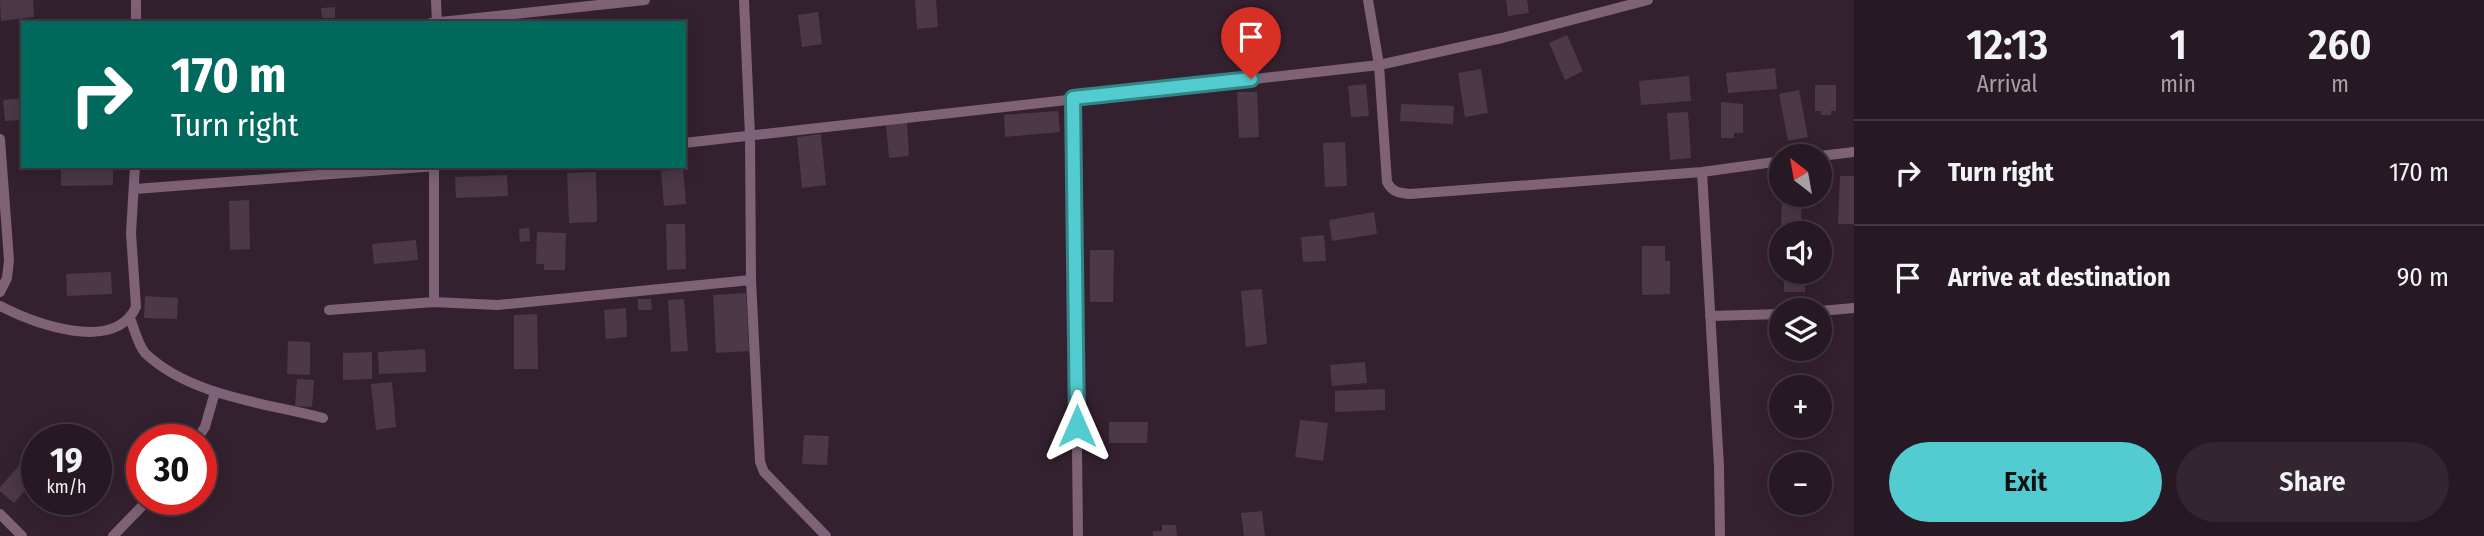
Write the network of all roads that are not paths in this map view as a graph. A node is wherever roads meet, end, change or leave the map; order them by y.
1 (136, 0) edge
2 (436, 0) edge
3 (645, 0) edge
4 (744, 0) edge
5 (1368, 0) edge
6 (1648, 0) edge
7 (136, 21) edge
8 (435, 21) edge
9 (453, 21) edge
10 (1379, 65) junction
11 (1073, 98) junction
12 (750, 136) junction
13 (0, 139) edge
14 (686, 143) edge
15 (1854, 152) edge
16 (1832, 155) edge
17 (1769, 163) edge
18 (135, 168) edge
19 (409, 168) edge
20 (435, 168) edge
21 (1702, 172) junction
22 (135, 189) junction
23 (751, 280) junction
24 (0, 292) edge
25 (435, 302) junction
26 (0, 306) edge
27 (1854, 308) edge
28 (329, 310) dead end
29 (1832, 310) edge
30 (1769, 314) edge
31 (1710, 316) junction
32 (130, 318) junction
33 (215, 392) junction
34 (323, 418) dead end
35 (206, 424) edge
36 (0, 514) edge
37 (133, 515) edge
38 (22, 536) edge
39 (113, 536) edge
40 (826, 536) edge
41 (1078, 536) edge
42 (1720, 536) edge

1 - 7 street
2 - 8 street
3 - 9 street
4 - 12 street
5 - 10 street
6 - 10 street
10 - 11 street
10 - 21 street
11 - 12 street
11 - 41 street
12 - 14 street
12 - 23 street
13 - 24 street
15 - 16 street
17 - 21 street
18 - 22 street
19 - 22 street
20 - 25 street
21 - 31 street
22 - 32 street
23 - 25 street
23 - 40 street
25 - 28 street
26 - 32 street
27 - 29 street
30 - 31 street
31 - 42 street
32 - 33 street
33 - 34 street
33 - 35 street
36 - 38 street
37 - 39 street

